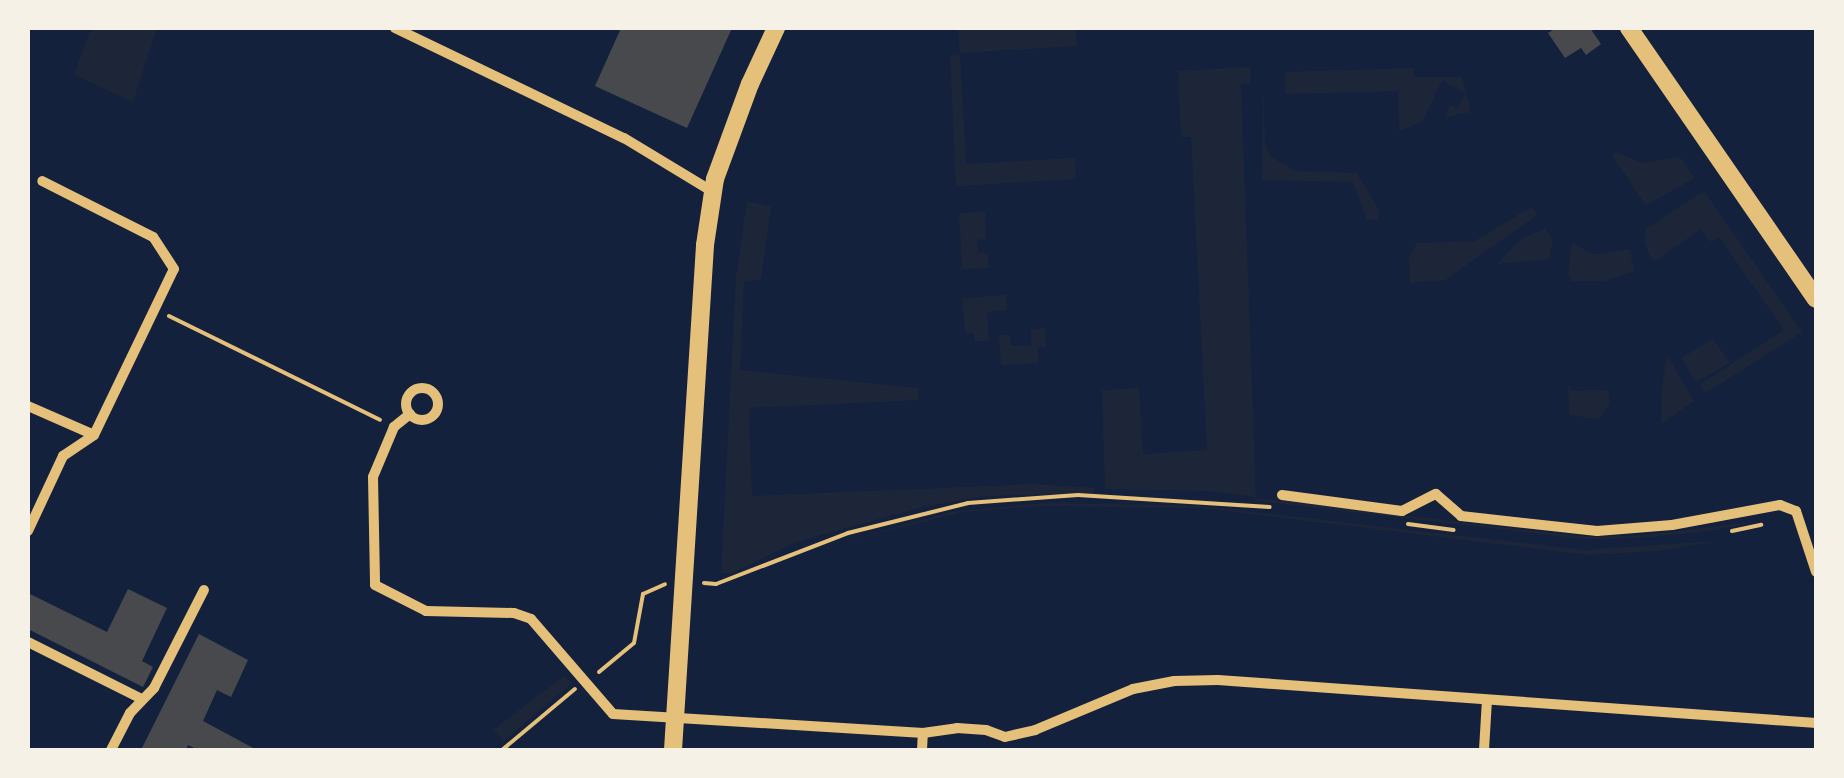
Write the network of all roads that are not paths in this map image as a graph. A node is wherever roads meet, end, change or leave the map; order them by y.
1 (395, 28) edge
2 (776, 28) edge
3 (1629, 28) edge
4 (42, 181) dead end
5 (713, 192) junction
6 (1816, 299) edge
7 (28, 406) edge
8 (410, 414) dead end
9 (94, 436) junction
10 (1282, 496) dead end
11 (28, 531) edge
12 (1816, 572) edge
13 (204, 590) dead end
14 (28, 642) edge
15 (142, 699) junction
16 (1488, 700) junction
17 (674, 718) junction
18 (1816, 723) edge
19 (923, 733) junction
20 (1004, 738) junction
21 (110, 750) edge
22 (673, 750) edge
23 (922, 750) edge
24 (1004, 750) edge
25 (1484, 750) edge

1 - 5 street
2 - 5 main road
3 - 6 main road
4 - 9 street
5 - 17 main road
7 - 9 street
8 - 17 street
9 - 11 street
10 - 12 street
13 - 15 street
14 - 15 street
15 - 21 street
16 - 18 street
16 - 20 street
16 - 25 street
17 - 19 street
17 - 22 main road
19 - 20 street
19 - 23 street
20 - 24 street

